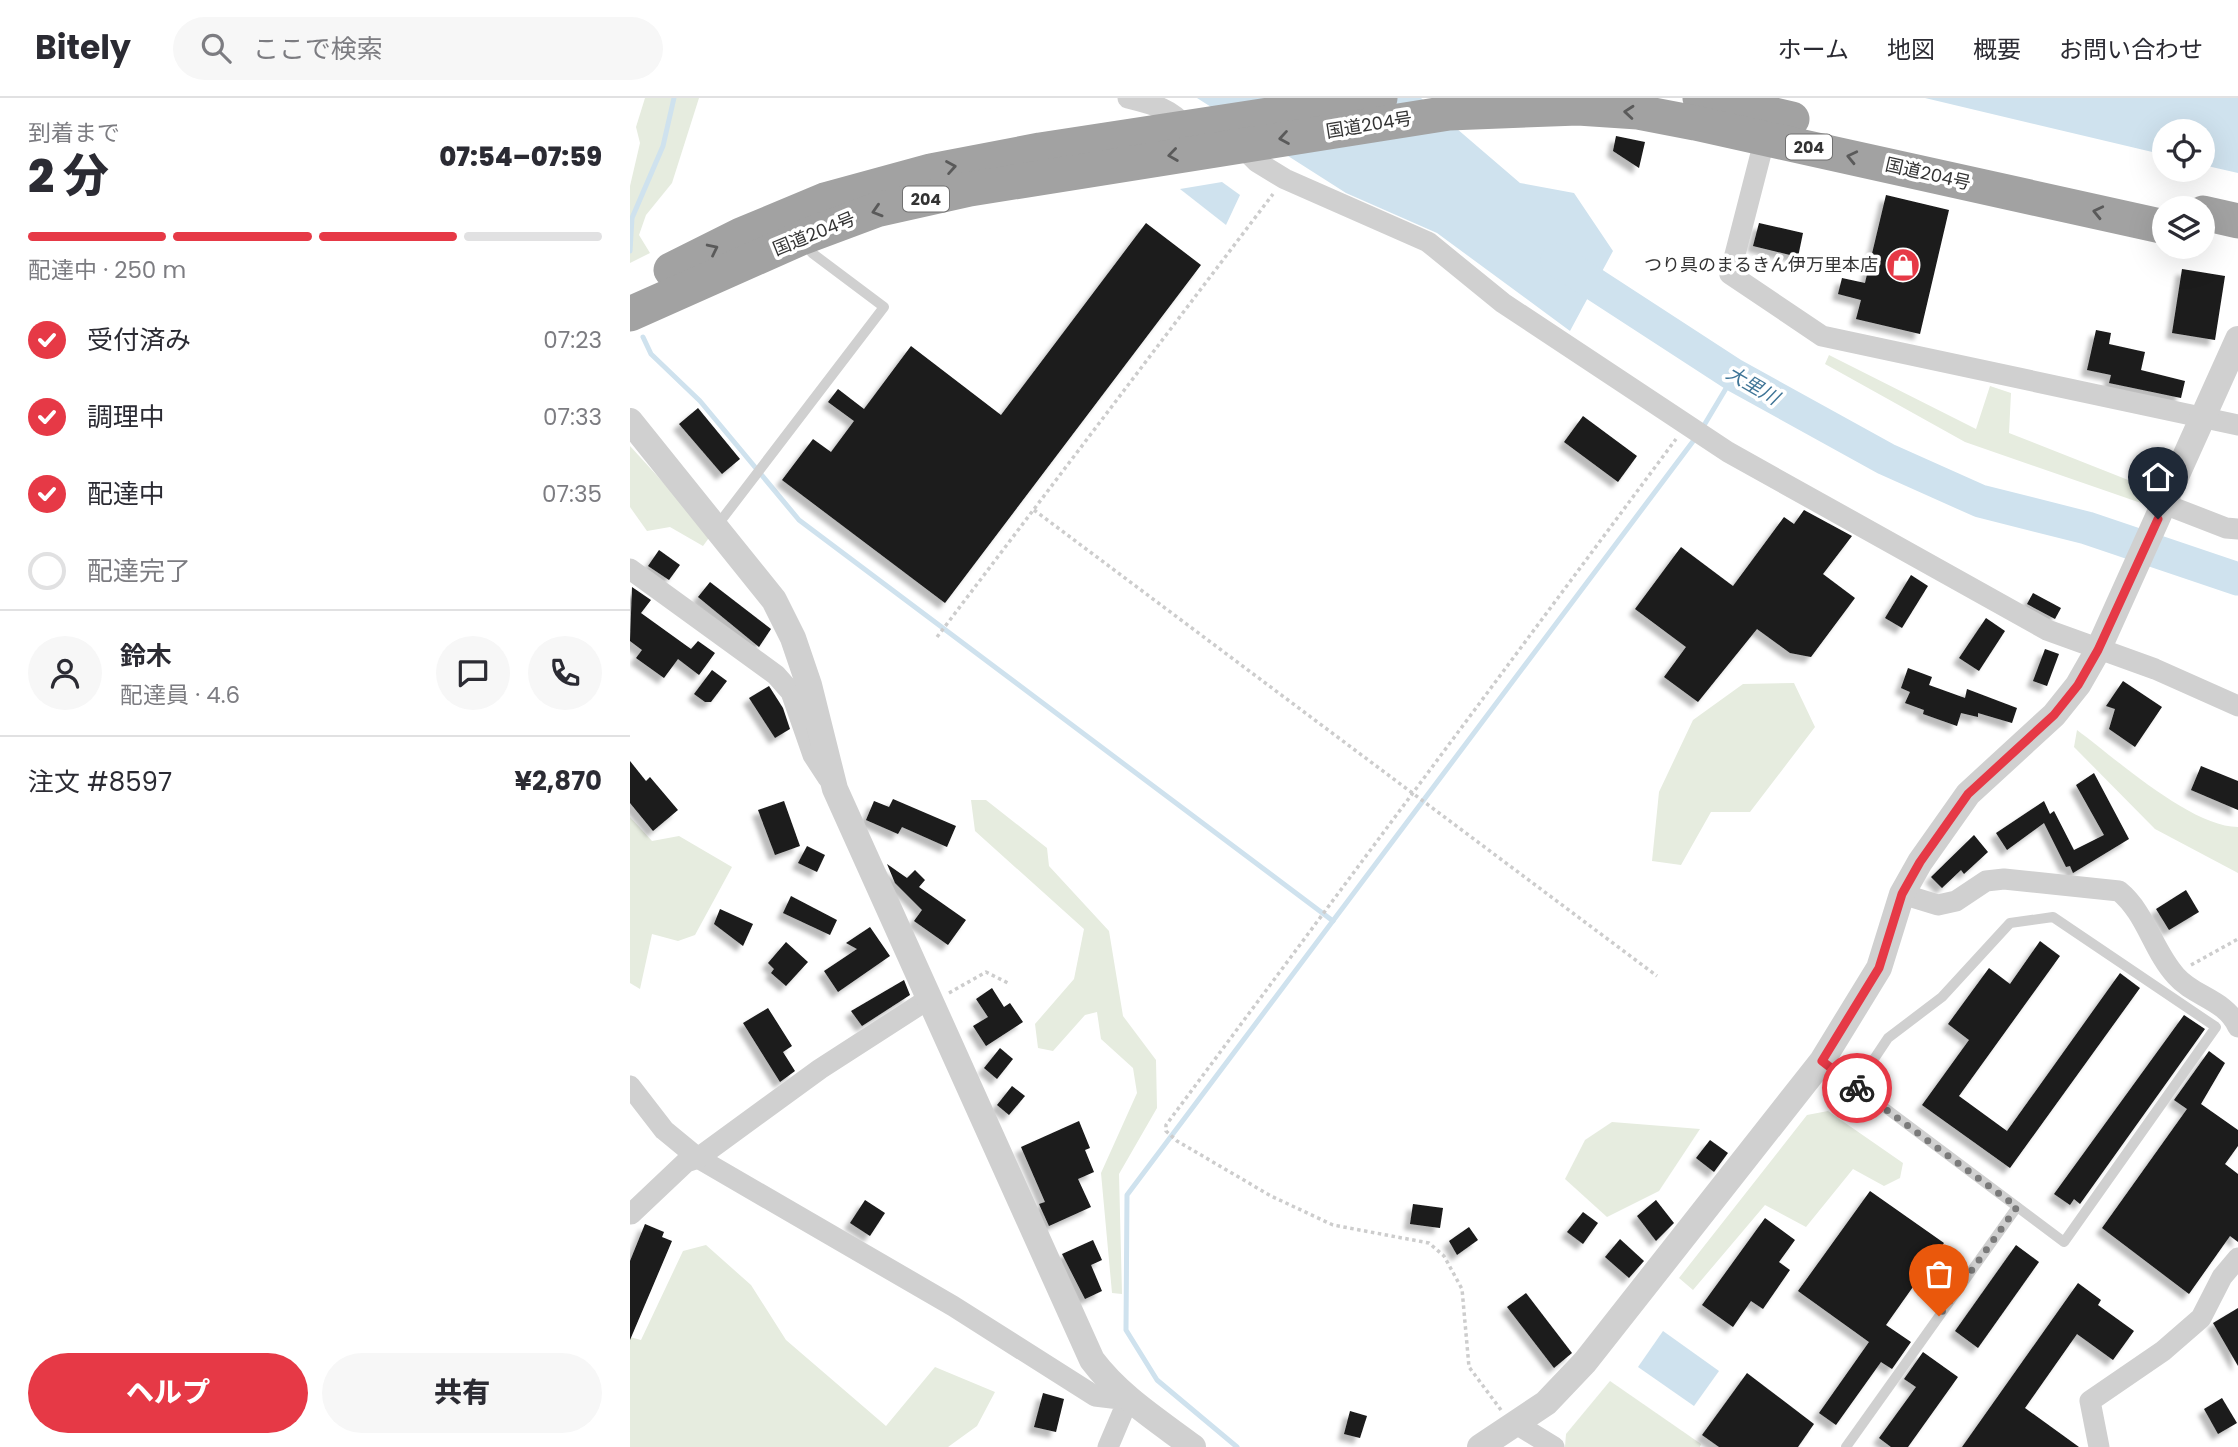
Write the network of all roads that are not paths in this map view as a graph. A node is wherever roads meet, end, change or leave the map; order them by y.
1 (1128, 98) edge
2 (1380, 98) edge
3 (1700, 98) edge
4 (1768, 126) junction
5 (1187, 128) junction
6 (1231, 134) junction
7 (2152, 202) edge
8 (2215, 216) edge
9 (2238, 221) edge
10 (2152, 224) edge
11 (801, 239) junction
12 (2215, 239) edge
13 (2238, 244) edge
14 (630, 290) edge
15 (630, 314) edge
16 (2238, 339) edge
17 (2203, 417) junction
18 (630, 421) edge
19 (2238, 425) edge
20 (2161, 511) junction
21 (716, 527) junction
22 (2238, 529) edge
23 (630, 569) edge
24 (2098, 650) junction
25 (2238, 706) edge
26 (835, 789) junction
27 (1902, 894) junction
28 (930, 998) junction
29 (2238, 1027) edge
30 (1822, 1061) junction
31 (630, 1086) edge
32 (1856, 1086) junction
33 (698, 1158) junction
34 (2017, 1207) junction
35 (630, 1214) edge
36 (2238, 1258) edge
37 (1128, 1400) junction
38 (1518, 1425) junction
39 (1108, 1447) edge
40 (1193, 1447) edge
41 (1480, 1447) edge
42 (1554, 1447) edge
43 (1846, 1447) edge
44 (2099, 1447) edge

1 - 5 street
2 - 6 highway, 国道204号 / 204
3 - 4 highway, 国道204号 / 204
4 -> 6 highway, 国道204号 / 204
4 - 7 highway, 国道204号 / 204
10 -> 4 highway, 国道204号 / 204
4 - 17 street
5 - 6 highway, 国道204号 / 204
14 -> 5 highway, 国道204号 / 204
6 -> 11 highway, 国道204号 / 204
6 - 24 street
8 - 9 highway
11 - 15 highway, 国道204号 / 204
11 - 21 lane
12 - 13 highway
16 - 17 street
17 - 19 street
17 - 20 street
18 - 21 street
20 - 22 street
20 - 24 street
21 - 26 street
23 - 26 street
24 - 25 street
24 - 27 street
26 - 28 street
27 - 29 street
27 - 30 street
28 - 33 street
28 - 37 street
30 - 32 lane
30 - 38 street
31 - 33 street
32 - 34 lane
32 - 34 lane
33 - 35 street
33 - 37 street
34 - 43 lane
36 - 44 street
37 - 39 street
37 - 40 street
38 - 41 street
38 - 42 street

